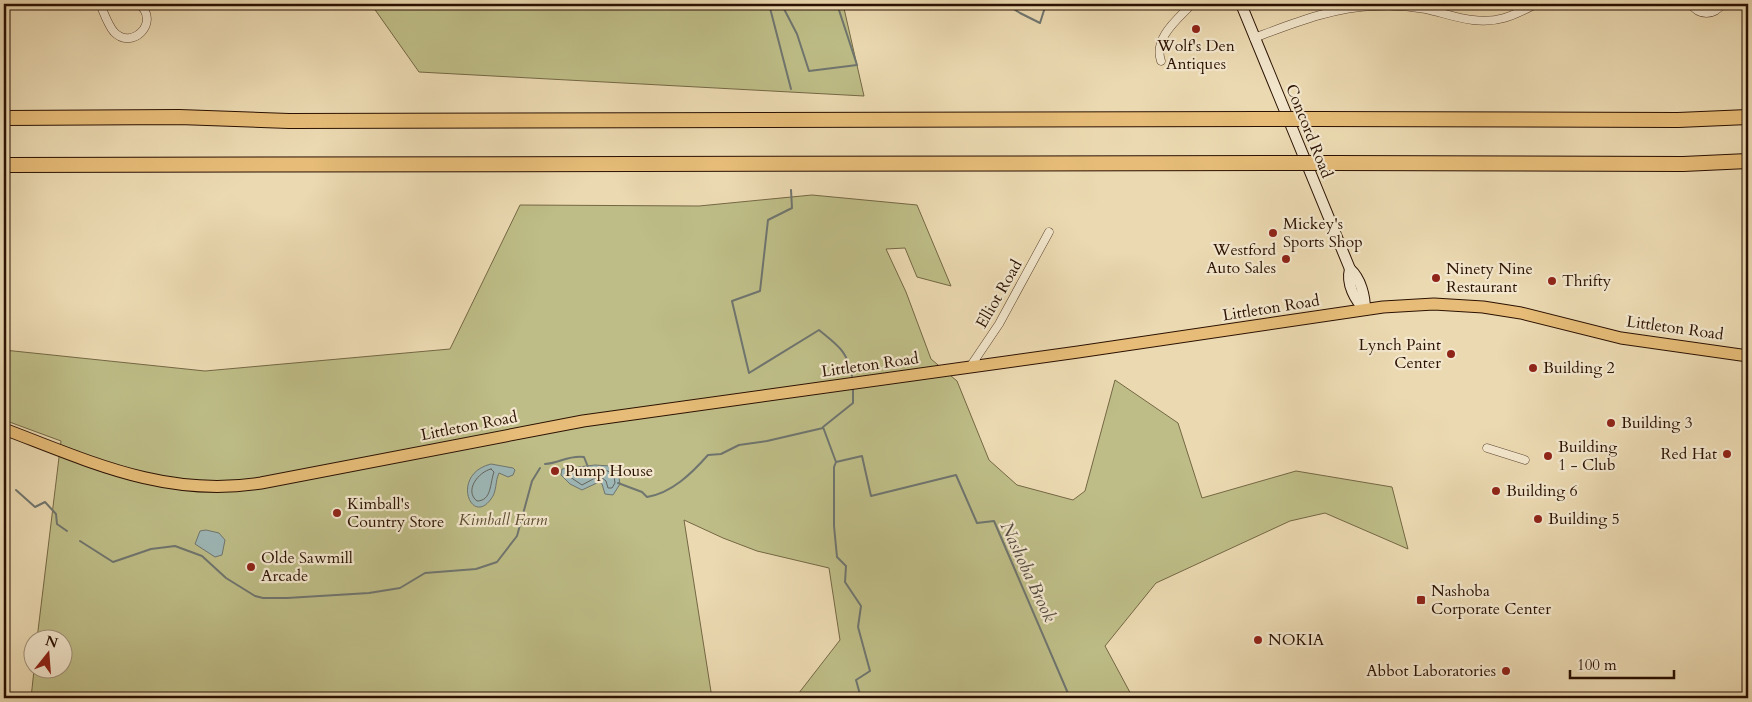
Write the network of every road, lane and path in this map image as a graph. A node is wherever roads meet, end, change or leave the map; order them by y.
1 (100, 4) edge
2 (139, 4) edge
3 (1192, 4) edge
4 (1241, 4) edge
5 (1536, 4) edge
6 (1691, 4) edge
7 (1722, 4) edge
8 (1417, 6) edge
9 (1254, 38) junction
10 (1161, 61) dead end
11 (1748, 117) edge
12 (4, 118) edge
13 (1748, 161) edge
14 (4, 165) edge
15 (1049, 232) dead end
16 (1365, 310) junction
17 (1748, 356) edge
18 (970, 367) junction
19 (4, 430) edge
20 (1487, 448) dead end
21 (1525, 460) dead end

1 - 2 street
3 - 10 street
4 - 9 main road, Concord Road
5 - 8 street
6 - 7 street
8 - 9 street
9 - 16 main road, Concord Road
11 - 12 highway, bridge
13 - 14 highway, bridge
15 - 18 street, Elliot Road
16 - 17 main road, Littleton Road
16 - 18 main road, Littleton Road
18 - 19 main road, Littleton Road
20 - 21 street

